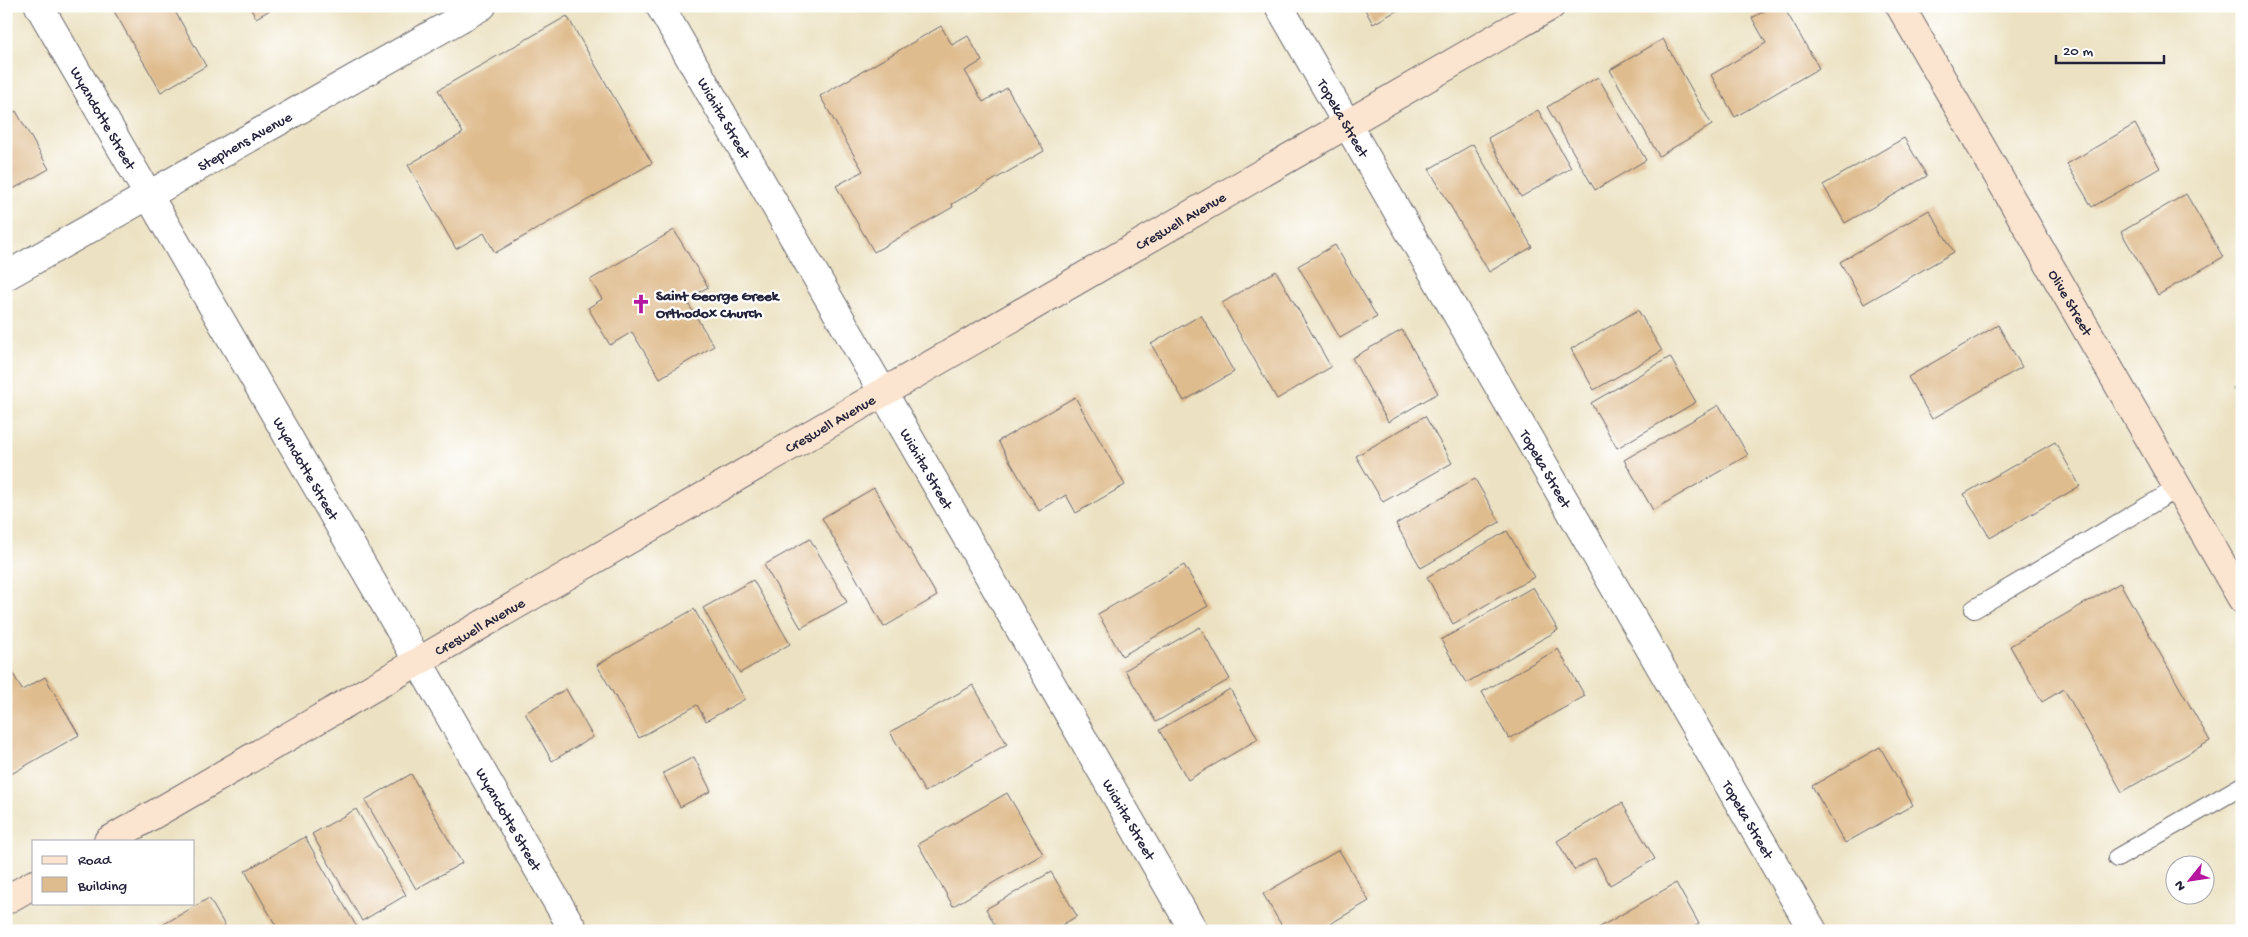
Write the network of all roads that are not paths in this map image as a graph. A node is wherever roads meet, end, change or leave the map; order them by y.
1 (39, 6) edge
2 (482, 6) edge
3 (660, 6) edge
4 (1279, 6) edge
5 (1551, 6) edge
6 (1900, 6) edge
7 (1347, 125) junction
8 (149, 197) junction
9 (6, 276) edge
10 (884, 392) junction
11 (2178, 488) junction
12 (2242, 599) edge
13 (1974, 609) dead end
14 (417, 662) junction
15 (2242, 786) edge
16 (110, 840) edge
17 (2117, 858) dead end
18 (32, 885) edge
19 (6, 900) edge
20 (574, 931) edge
21 (1194, 931) edge
22 (1813, 931) edge

1 - 8 street, Wyandotte Street
2 - 8 street, Stephens Avenue
3 - 10 street, Wichita Street
4 - 7 street, Topeka Street
5 - 7 street, Creswell Avenue
6 - 11 street, Olive Street
7 - 10 street, Creswell Avenue
7 - 22 street, Topeka Street
8 - 9 street, Stephens Avenue
8 - 14 street, Wyandotte Street
10 - 14 street, Creswell Avenue
10 - 21 street, Wichita Street
11 - 12 street, Olive Street
11 - 13 lane
14 - 16 street, Creswell Avenue
14 - 20 street, Wyandotte Street
15 - 17 lane
18 - 19 street

